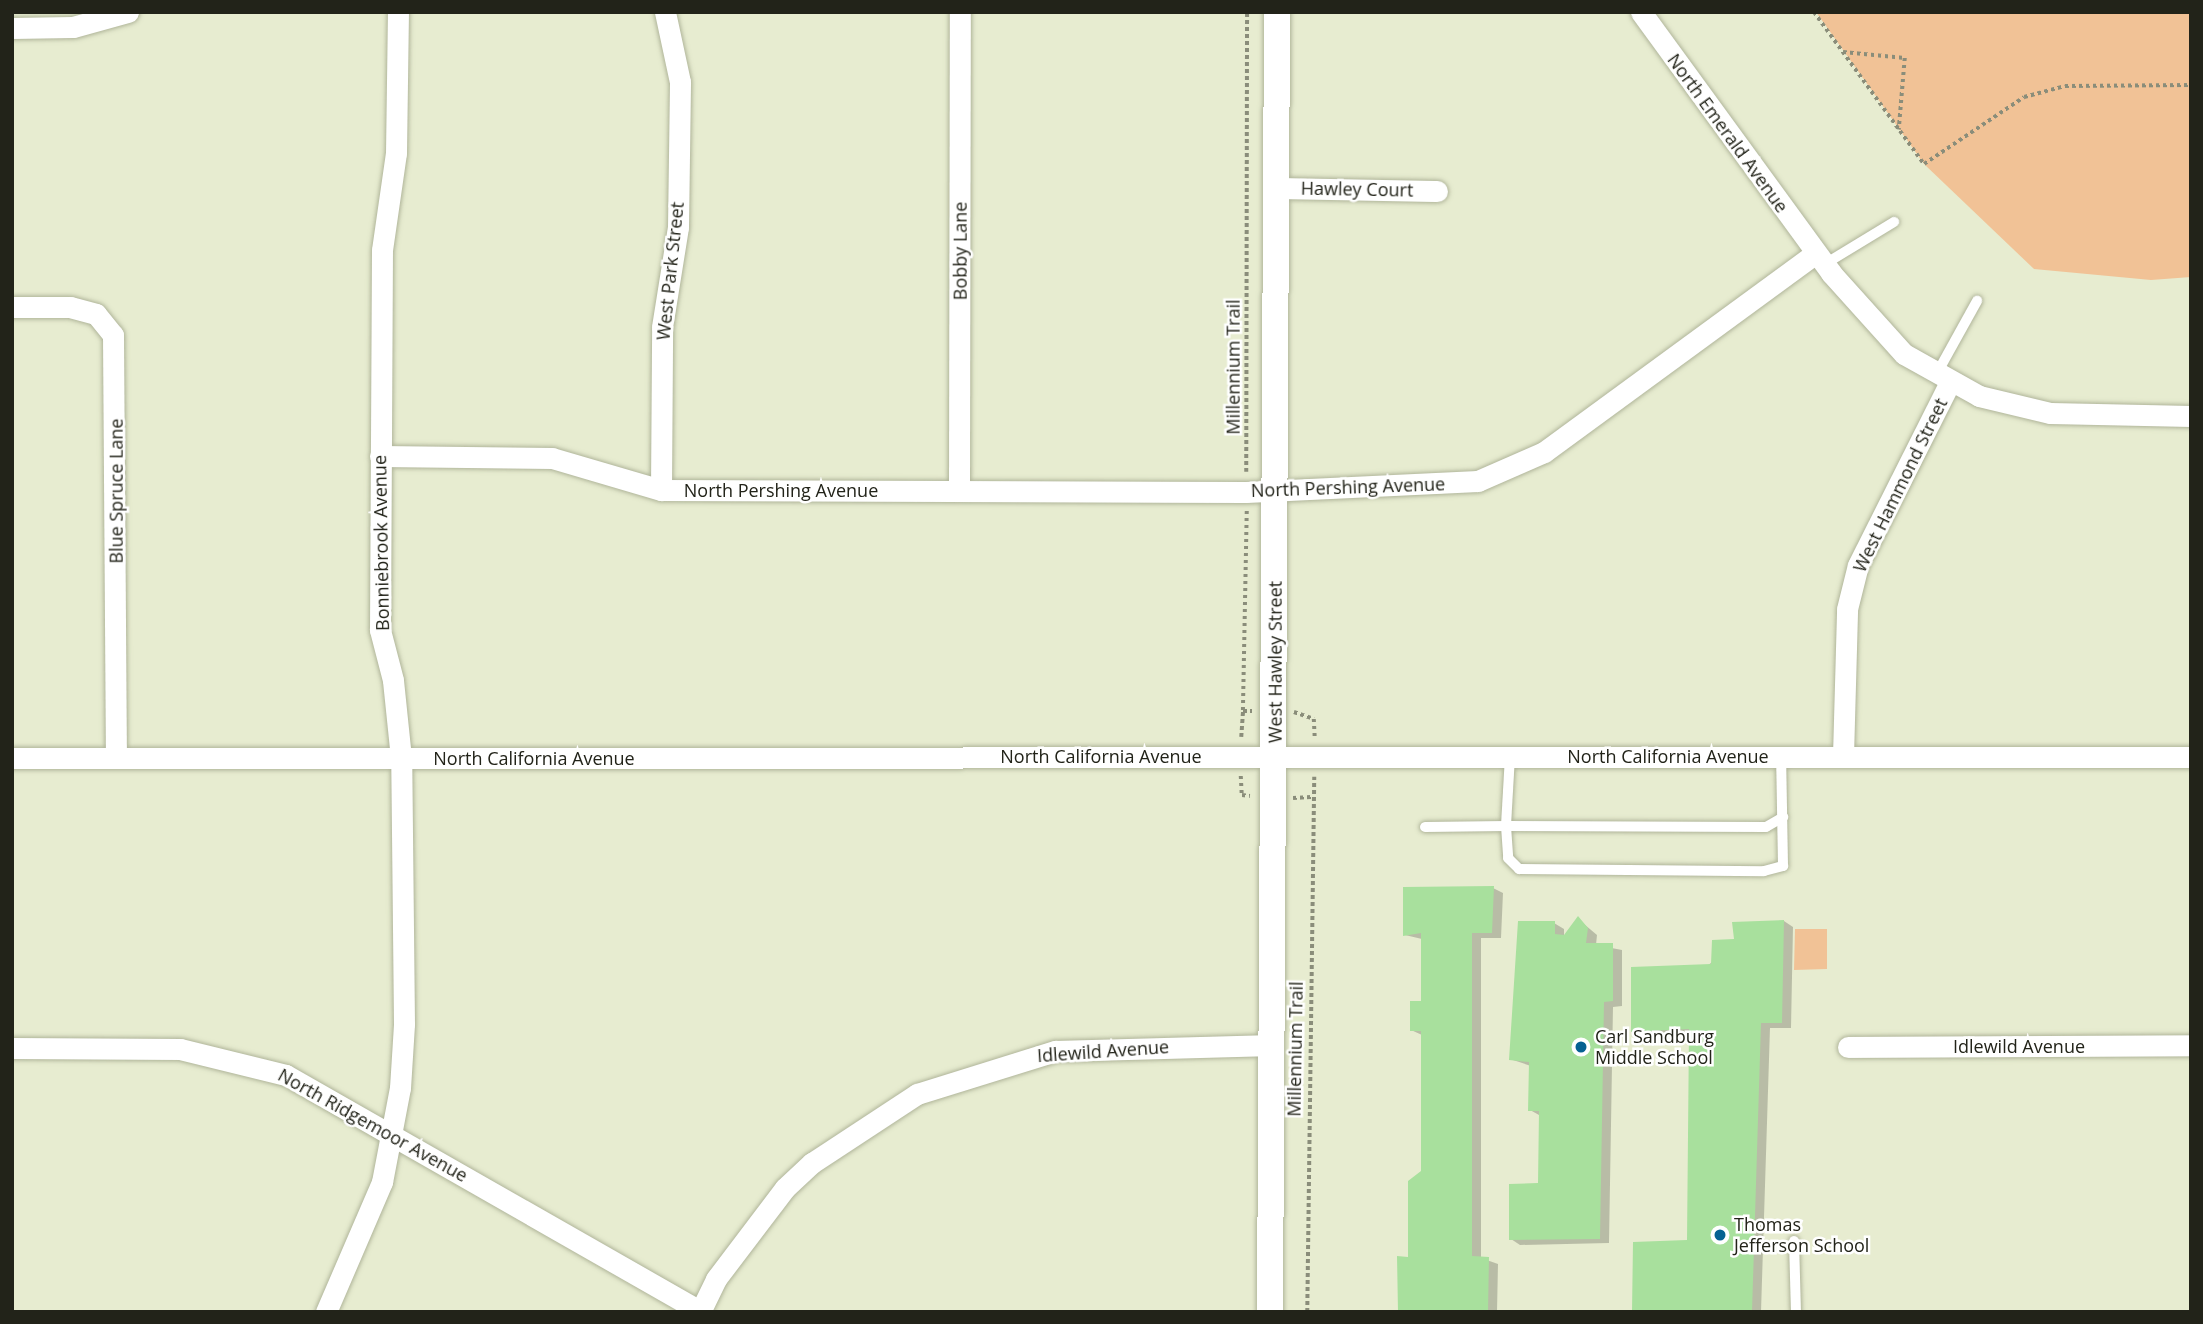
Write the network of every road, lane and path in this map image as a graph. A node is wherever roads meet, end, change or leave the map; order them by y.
1 (128, 12) edge
2 (398, 12) edge
3 (665, 12) edge
4 (960, 12) edge
5 (1247, 12) edge
6 (1277, 12) edge
7 (1641, 12) edge
8 (1814, 12) edge
9 (12, 28) edge
10 (1843, 52) junction
11 (2191, 85) edge
12 (1899, 130) junction
13 (1276, 188) junction
14 (1437, 191) dead end
15 (1894, 222) dead end
16 (1820, 259) junction
17 (1976, 301) dead end
18 (12, 307) edge
19 (1943, 378) junction
20 (2191, 416) edge
21 (380, 456) junction
22 (1276, 487) junction
23 (959, 489) junction
24 (661, 490) junction
25 (1246, 492) junction
26 (1242, 711) junction
27 (1254, 711) dead end
28 (1305, 712) dead end
29 (1241, 728) dead end
30 (1315, 730) dead end
31 (1275, 755) junction
32 (1510, 756) junction
33 (1780, 756) junction
34 (1843, 756) junction
35 (2191, 757) edge
36 (12, 758) edge
37 (116, 758) junction
38 (401, 758) junction
39 (1314, 786) dead end
40 (1241, 788) dead end
41 (1248, 796) dead end
42 (1311, 797) junction
43 (1302, 798) dead end
44 (1783, 817) junction
45 (1506, 826) junction
46 (1425, 827) dead end
47 (1273, 1045) junction
48 (2191, 1045) edge
49 (1848, 1046) dead end
50 (12, 1048) edge
51 (393, 1133) junction
52 (1794, 1241) dead end
53 (326, 1312) edge
54 (700, 1312) edge
55 (1270, 1312) edge
56 (1307, 1312) edge
57 (1796, 1312) edge

1 - 9 street
2 - 21 street, Bonniebrook Avenue
3 - 24 street, West Park Street
4 - 23 street, Bobby Lane
5 - 25 path, Millennium Trail
6 - 13 street, West Hawley Street
7 - 16 street, North Emerald Avenue
8 - 10 path
10 - 12 path
10 - 12 path
11 - 12 path
13 - 14 street, Hawley Court
13 - 22 street, West Hawley Street
15 - 16 lane
16 - 19 street
16 - 22 street, North Pershing Avenue
17 - 19 lane
18 - 37 street, Blue Spruce Lane
19 - 20 street
19 - 34 street, West Hammond Street
21 - 24 street, North Pershing Avenue
21 - 38 street, Bonniebrook Avenue
22 - 25 street, North Pershing Avenue
22 - 31 street, West Hawley Street
23 - 24 street, North Pershing Avenue
23 - 25 street, North Pershing Avenue
25 - 26 path, Millennium Trail
26 - 27 path
26 - 29 path, Millennium Trail
28 - 30 path
31 - 32 street, North California Avenue
31 - 38 street, North California Avenue
31 - 47 street, West Hawley Street
32 - 33 street, North California Avenue
32 - 45 lane
33 - 34 street, North California Avenue
33 - 44 lane
34 - 35 street, North California Avenue
36 - 37 street, North California Avenue
37 - 38 street, North California Avenue
38 - 51 street, Bonniebrook Avenue
39 - 42 path, Millennium Trail
40 - 41 path
42 - 43 path
42 - 56 path, Millennium Trail
44 - 45 lane
44 - 45 lane
45 - 46 lane
47 - 54 street, Idlewild Avenue
47 - 55 street, West Hawley Street
48 - 49 street, Idlewild Avenue
50 - 51 street, North Ridgemoor Avenue
51 - 53 street, Bonniebrook Avenue
51 - 54 street, North Ridgemoor Avenue
52 - 57 lane

